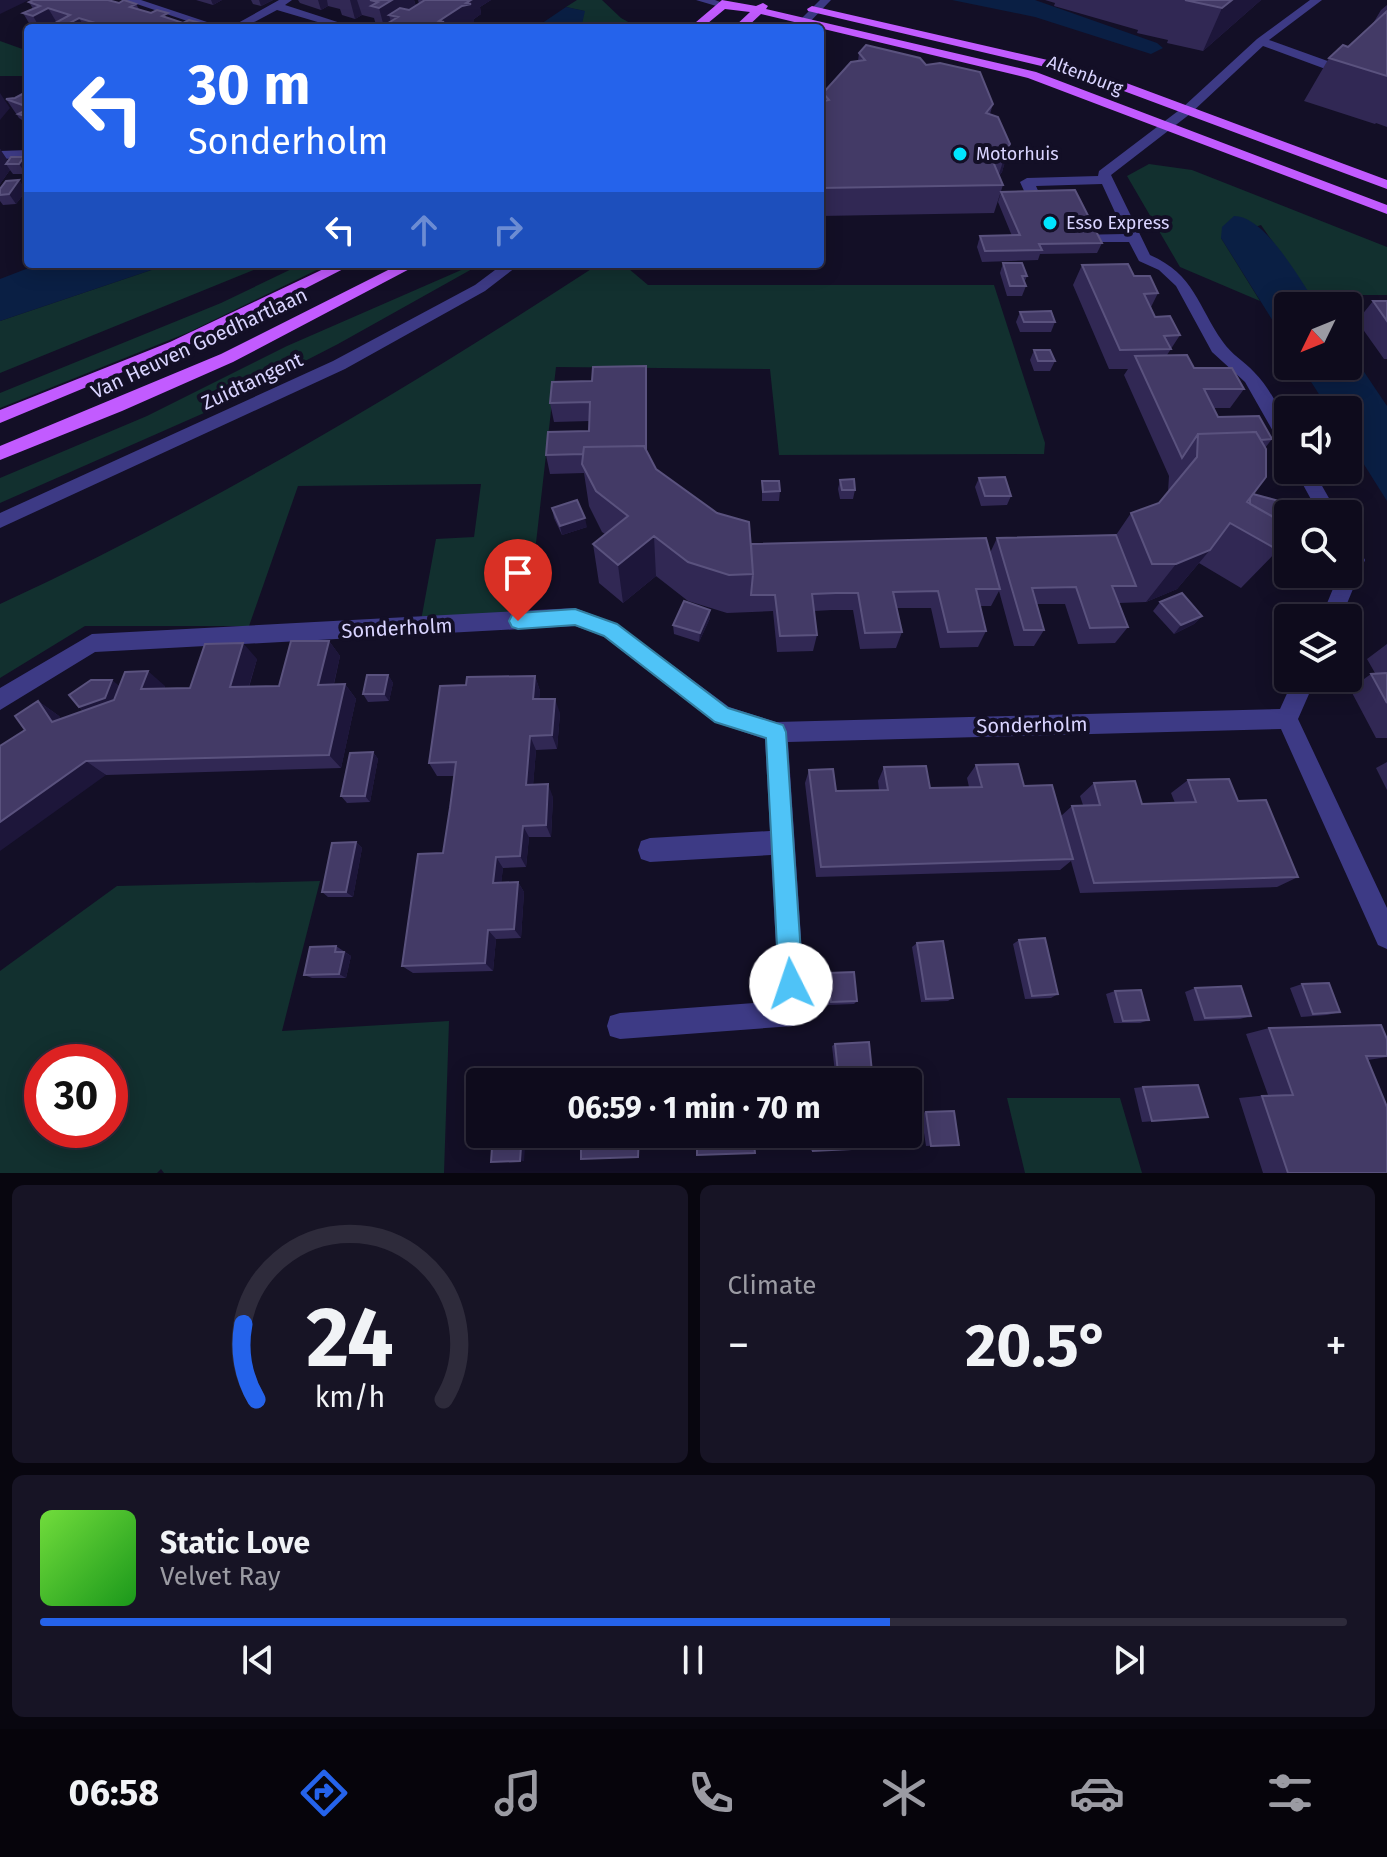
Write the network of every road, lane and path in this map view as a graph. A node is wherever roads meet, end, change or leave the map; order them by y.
1 (130, 0) edge
2 (701, 0) edge
3 (769, 0) edge
4 (826, 0) edge
5 (1317, 0) edge
6 (282, 3) edge
7 (726, 3) edge
8 (758, 10) junction
9 (816, 10) junction
10 (206, 24) edge
11 (243, 24) edge
12 (339, 24) edge
13 (700, 24) edge
14 (743, 24) edge
15 (798, 24) edge
16 (802, 24) edge
17 (824, 30) edge
18 (1261, 41) junction
19 (1343, 71) edge
20 (1186, 111) junction
21 (1166, 126) junction
22 (24, 154) edge
23 (0, 155) edge
24 (1105, 180) junction
25 (1387, 185) edge
26 (1387, 210) edge
27 (1134, 238) junction
28 (338, 268) edge
29 (404, 268) edge
30 (508, 268) edge
31 (0, 417) edge
32 (1274, 418) edge
33 (0, 453) edge
34 (0, 521) edge
35 (1299, 692) edge
36 (0, 700) edge
37 (1287, 719) junction
38 (776, 732) junction
39 (783, 842) junction
40 (650, 850) dead end
41 (1387, 936) edge
42 (620, 1026) dead end

1 - 10 street
2 - 7 street
3 - 8 main road
3 - 9 main road, Altenburg
4 - 9 street
5 - 18 street
6 - 11 street
6 - 12 street
7 - 8 main road, Altenburg
7 - 13 main road
8 - 14 main road
8 - 15 main road, Altenburg
9 - 16 street
9 - 20 main road, Altenburg
17 - 21 main road, Altenburg
18 - 19 street
18 - 20 street
20 - 21 street
20 - 25 main road, Altenburg
21 - 24 street
21 - 26 main road, Altenburg
22 - 23 street
24 - 27 street
24 - 27 street
27 - 32 street
28 - 31 main road, Van Heuven Goedhartlaan
29 - 33 main road, Van Heuven Goedhartlaan
30 - 34 street, Zuidtangent
35 - 37 street
36 - 38 street, Sonderholm
37 - 38 street, Sonderholm
37 - 41 street
38 - 39 street
39 - 40 street
39 - 42 street

